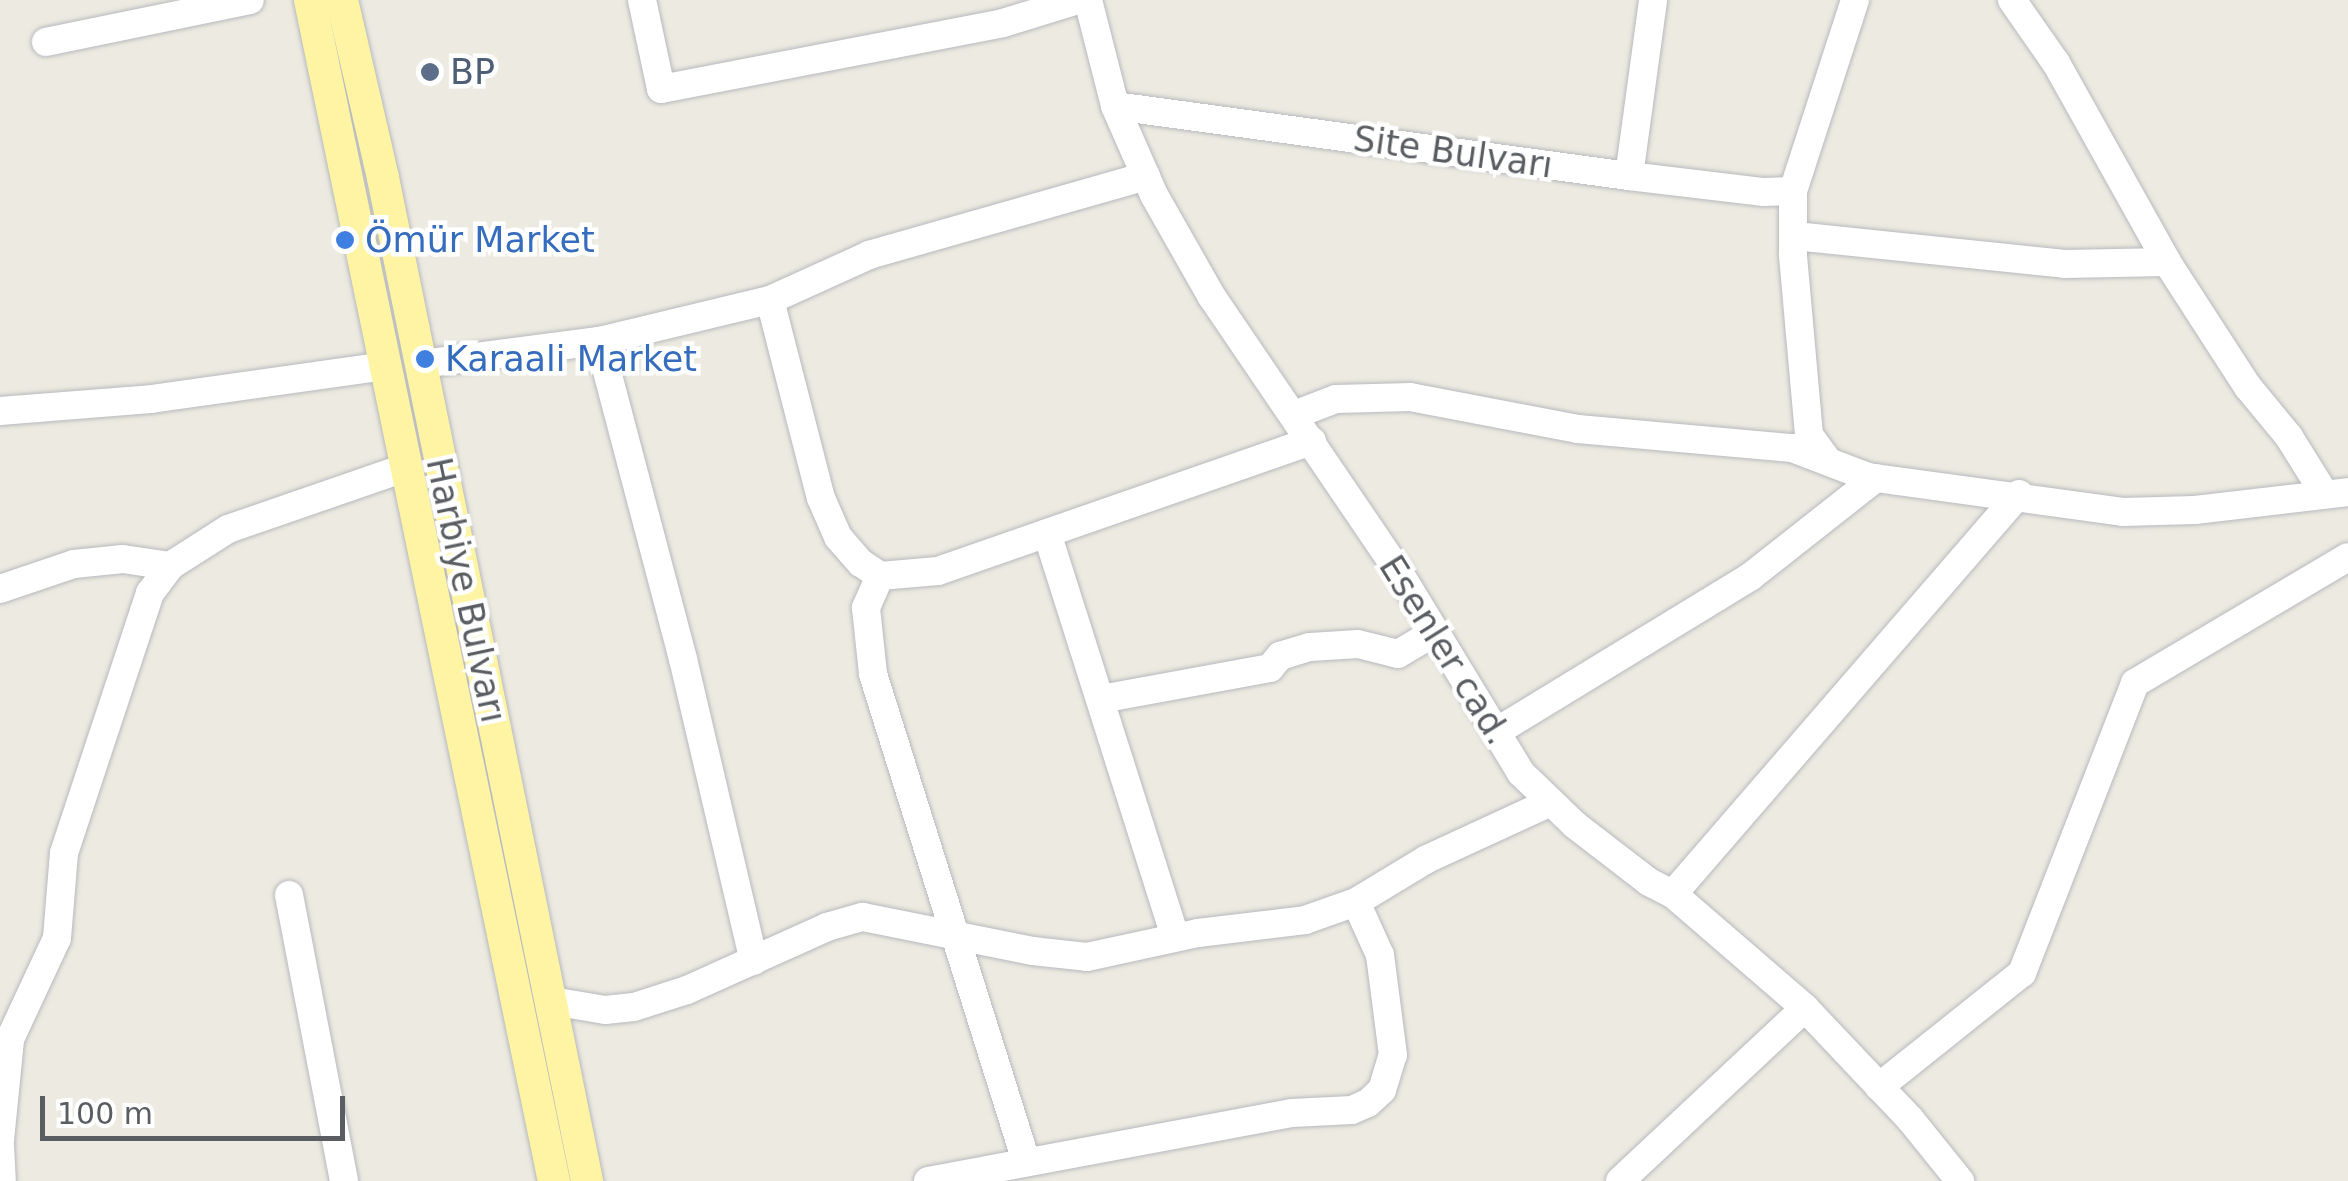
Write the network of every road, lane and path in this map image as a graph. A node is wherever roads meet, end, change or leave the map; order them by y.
1 (250, 0) edge
2 (310, 0) edge
3 (342, 0) edge
4 (642, 0) edge
5 (1078, 0) edge
6 (1088, 0) edge
7 (1653, 0) edge
8 (1856, 0) edge
9 (2012, 0) edge
10 (46, 42) dead end
11 (1114, 106) junction
12 (1146, 176) junction
13 (1629, 176) junction
14 (1793, 191) junction
15 (1796, 236) junction
16 (2167, 262) junction
17 (770, 300) junction
18 (600, 341) junction
19 (421, 364) junction
20 (386, 366) junction
21 (0, 412) edge
22 (1294, 414) junction
23 (1312, 442) junction
24 (1828, 462) junction
25 (407, 467) junction
26 (1876, 478) junction
27 (2336, 492) edge
28 (2018, 494) junction
29 (1047, 533) junction
30 (2348, 557) edge
31 (170, 566) junction
32 (880, 576) junction
33 (0, 590) edge
34 (1435, 632) junction
35 (1102, 699) junction
36 (1496, 732) junction
37 (1551, 802) junction
38 (289, 894) dead end
39 (1673, 894) junction
40 (1356, 902) junction
41 (954, 935) junction
42 (1175, 937) junction
43 (754, 961) junction
44 (552, 1001) junction
45 (1804, 1008) junction
46 (1879, 1088) junction
47 (0, 1143) edge
48 (1026, 1161) junction
49 (2, 1181) edge
50 (344, 1181) edge
51 (554, 1181) edge
52 (587, 1181) edge
53 (928, 1181) edge
54 (1620, 1181) edge
55 (1960, 1181) edge

1 - 10 street
2 - 20 main road, Harbiye Bulvarı
3 - 19 main road, Harbiye Bulvarı
4 - 5 street
6 - 11 street, Esenler cad.
7 - 13 street
8 - 14 street
9 - 16 street
11 - 12 street, Esenler cad.
11 - 13 street, Site Bulvarı
12 - 17 street
12 - 22 street, Esenler cad.
13 - 14 street, Site Bulvarı
14 - 15 street
15 - 16 street
15 - 24 street
16 - 27 street
17 - 18 street
17 - 32 street
18 - 19 street
18 - 43 street
19 - 44 main road, Harbiye Bulvarı
20 - 21 street
20 - 25 main road, Harbiye Bulvarı
22 - 23 street, Esenler cad.
22 - 24 street
23 - 29 street
23 - 34 street, Esenler cad.
24 - 26 street
25 - 31 street
25 - 51 main road, Harbiye Bulvarı
26 - 28 street
26 - 36 street
27 - 28 street
28 - 39 street
29 - 32 street
29 - 35 street
30 - 46 street
31 - 33 street
31 - 47 street
32 - 41 street
34 - 35 street
34 - 36 street, Esenler cad.
35 - 42 street
36 - 37 street, Esenler cad.
37 - 39 street, Esenler cad.
37 - 40 street
38 - 50 street
39 - 45 street, Esenler cad.
40 - 42 street
40 - 48 street
41 - 42 street
41 - 43 street
41 - 48 street
43 - 44 street
44 - 52 main road, Harbiye Bulvarı
45 - 46 street, Esenler cad.
45 - 54 street
46 - 55 street, Esenler cad.
47 - 49 street
48 - 53 street

